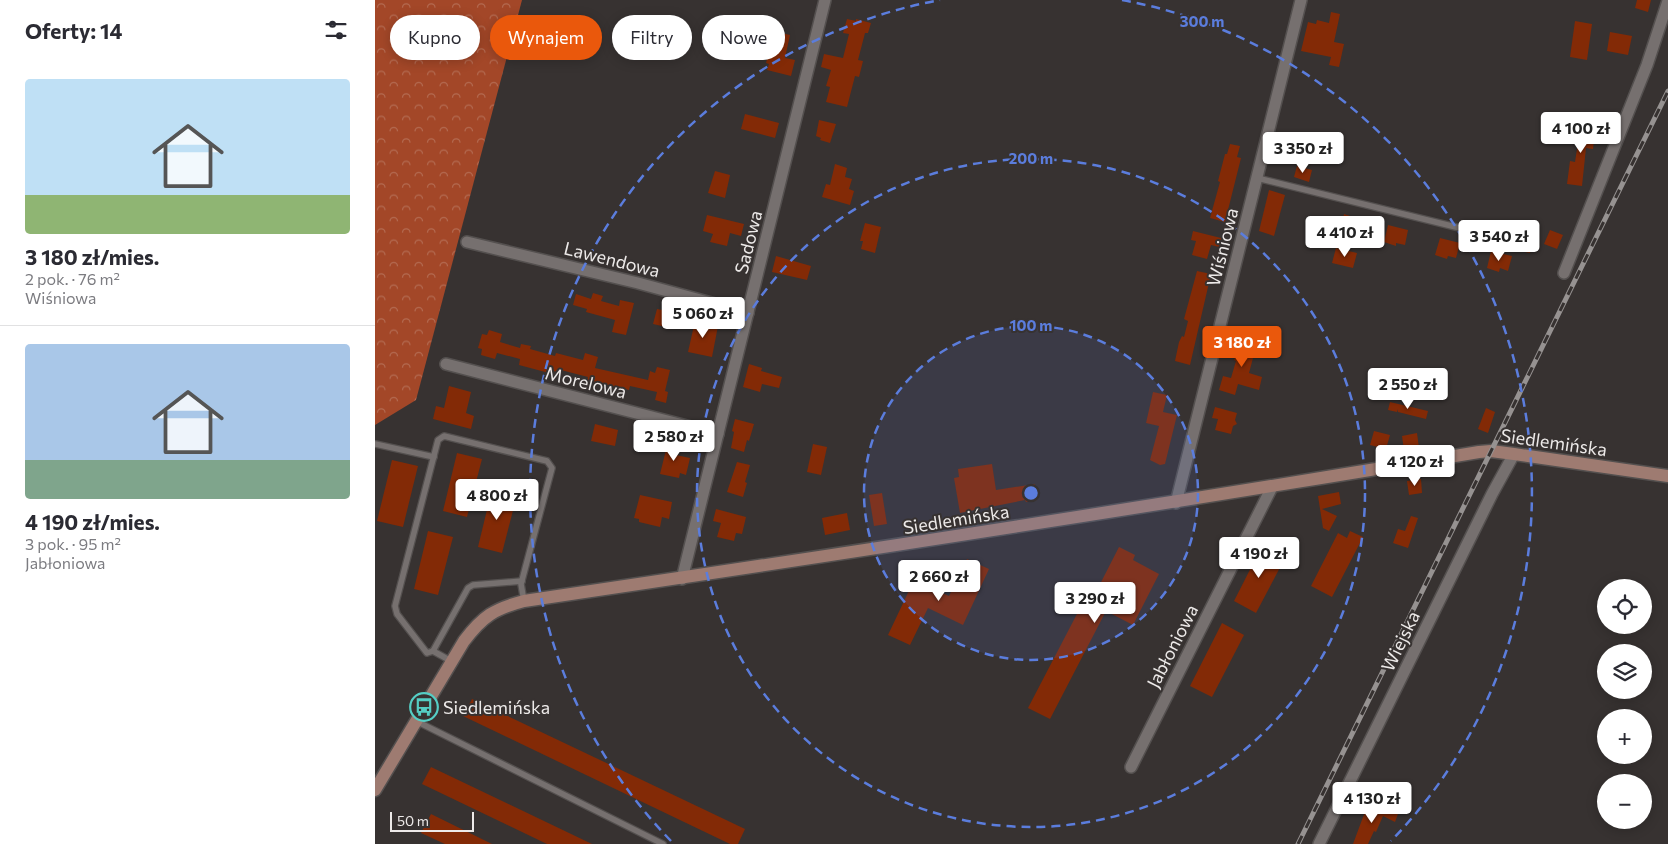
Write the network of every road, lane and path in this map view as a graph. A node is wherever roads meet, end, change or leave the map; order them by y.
1 (825, 0) edge
2 (1301, 0) edge
3 (1668, 1) edge
4 (1257, 178) junction
5 (1480, 233) dead end
6 (467, 242) dead end
7 (1564, 273) dead end
8 (748, 313) junction
9 (446, 364) dead end
10 (718, 434) junction
11 (375, 444) edge
12 (1514, 454) junction
13 (434, 457) junction
14 (1668, 476) edge
15 (1272, 487) junction
16 (1176, 503) junction
17 (682, 579) junction
18 (522, 581) junction
19 (524, 601) junction
20 (433, 651) junction
21 (451, 661) junction
22 (415, 721) junction
23 (1131, 767) dead end
24 (375, 790) edge
25 (663, 844) edge
26 (1319, 844) edge

1 - 8 street, Sadowa
2 - 4 street, Wiśniowa
3 - 7 street
4 - 5 lane
4 - 16 street, Wiśniowa
6 - 8 street, Lawendowa
8 - 10 street, Sadowa
9 - 10 street, Morelowa
10 - 17 street, Sadowa
11 - 13 lane
12 - 14 street, Siedlemińska
12 - 15 street, Siedlemińska
12 - 26 street, Wiejska
13 - 18 lane
13 - 20 lane
15 - 16 street, Siedlemińska
15 - 23 street, Jabłoniowa
16 - 17 street, Siedlemińska
17 - 19 street, Siedlemińska
18 - 19 lane
18 - 20 lane
19 - 21 street, Siedlemińska
20 - 21 lane
21 - 22 street, Siedlemińska
22 - 24 street, Siedlemińska
22 - 25 lane

